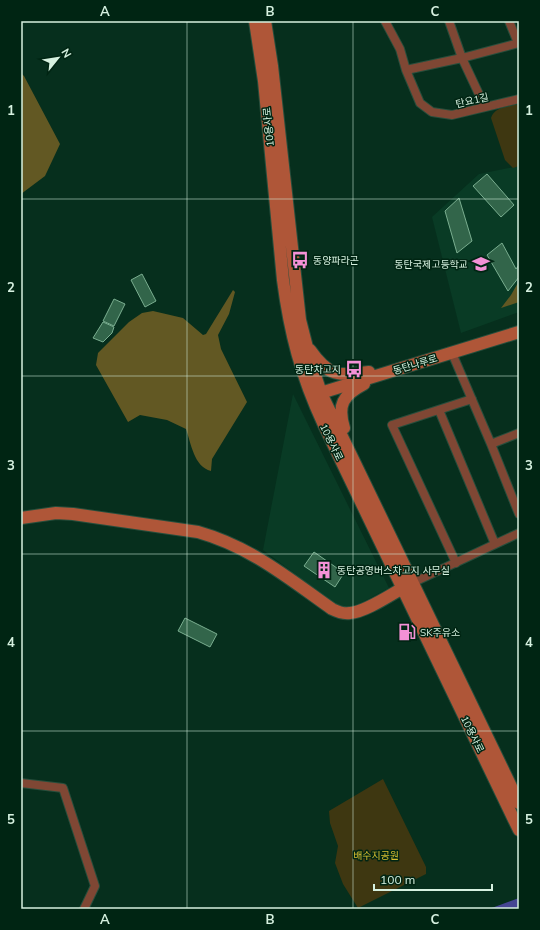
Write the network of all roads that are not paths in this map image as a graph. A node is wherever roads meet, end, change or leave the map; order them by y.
1 (255, 21) edge
2 (265, 21) edge
3 (385, 21) edge
4 (449, 21) edge
5 (509, 21) edge
6 (518, 43) edge
7 (462, 58) junction
8 (406, 70) junction
9 (519, 99) edge
10 (485, 107) junction
11 (519, 332) edge
12 (304, 339) junction
13 (452, 353) junction
14 (402, 368) junction
15 (316, 394) junction
16 (472, 399) junction
17 (440, 410) junction
18 (519, 433) edge
19 (491, 444) junction
20 (370, 493) junction
21 (519, 514) edge
22 (21, 518) edge
23 (519, 533) edge
24 (495, 544) junction
25 (456, 562) junction
26 (407, 586) junction
27 (21, 783) edge
28 (519, 803) edge
29 (519, 830) edge
30 (84, 909) edge

1 - 15 street, 10용사로
2 - 12 street, 10용사로
3 - 8 street, 탄요1길
4 - 7 street
5 - 6 street
6 - 7 street
7 - 8 street
7 - 10 street
8 - 10 street, 탄요1길
9 - 10 street, 탄요1길
11 - 13 street, 동탄나루로
12 - 14 street
12 - 15 street, 10용사로
13 - 14 street, 동탄나루로
13 - 16 street
14 - 15 street, 동탄나루로
14 - 20 street
15 - 20 street, 10용사로
15 - 26 street, 10용사로
16 - 17 street
16 - 19 street
17 - 24 street
17 - 25 street
18 - 19 street
19 - 21 street
20 - 26 street, 10용사로
22 - 26 street
23 - 24 street
24 - 25 street
25 - 26 street
26 - 28 street, 10용사로
26 - 29 street, 10용사로
27 - 30 street

